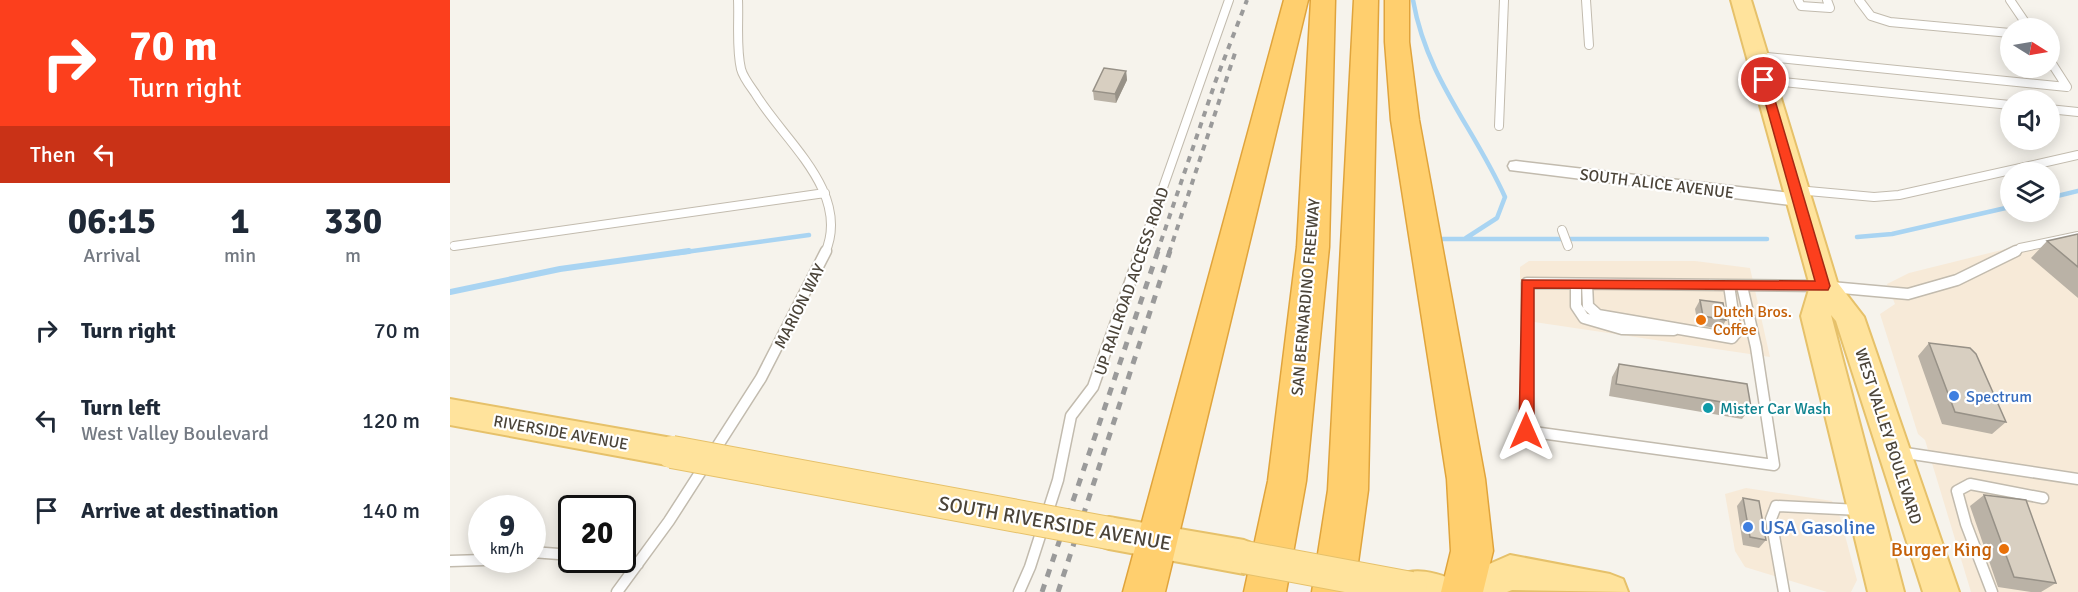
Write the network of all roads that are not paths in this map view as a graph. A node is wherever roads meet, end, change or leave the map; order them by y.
1 (738, 0) edge
2 (1229, 0) edge
3 (1296, 0) edge
4 (1323, 0) edge
5 (1366, 0) edge
6 (1396, 0) edge
7 (1504, 0) edge
8 (1586, 0) edge
9 (1741, 0) edge
10 (1798, 0) edge
11 (1827, 0) edge
12 (1859, 0) edge
13 (2010, 0) edge
14 (2022, 18) edge
15 (2000, 32) edge
16 (1589, 45) dead end
17 (1757, 56) junction
18 (2060, 76) edge
19 (1764, 80) junction
20 (2000, 104) edge
21 (2060, 110) edge
22 (2078, 112) edge
23 (1499, 126) dead end
24 (2078, 155) edge
25 (1516, 166) dead end
26 (825, 193) junction
27 (1797, 195) junction
28 (1562, 230) dead end
29 (2078, 236) edge
30 (454, 246) dead end
31 (1568, 246) dead end
32 (1581, 284) junction
33 (1729, 285) junction
34 (1742, 286) junction
35 (1824, 286) junction
36 (450, 412) edge
37 (1894, 451) junction
38 (672, 452) joint
39 (2078, 479) edge
40 (2043, 498) dead end
41 (1865, 510) junction
42 (1176, 545) junction
43 (468, 560) edge
44 (450, 561) edge
45 (638, 564) joint
46 (1425, 590) edge
47 (617, 592) edge
48 (1019, 592) edge
49 (1144, 592) edge
50 (1265, 592) edge
51 (1333, 592) edge
52 (1462, 592) edge
53 (1468, 592) edge
54 (1610, 592) edge
55 (1784, 592) edge
56 (1886, 592) edge
57 (1941, 592) edge
58 (1992, 592) edge

1 - 26 lane, MARION WAY
2 - 48 lane, UP RAILROAD ACCESS ROAD
3 - 42 highway
4 - 50 highway, SAN BERNARDINO FREEWAY
5 - 51 highway
6 - 52 highway
7 - 23 lane
8 - 16 lane
9 - 17 main road, WEST VALLEY BOULEVARD
10 - 11 lane
12 - 15 lane
13 - 14 lane
17 - 18 lane
17 - 19 main road, WEST VALLEY BOULEVARD
19 - 20 lane
19 - 27 main road, WEST VALLEY BOULEVARD
21 - 22 lane
24 - 27 lane
25 - 27 street, SOUTH ALICE AVENUE
26 - 30 lane
26 - 45 lane, MARION WAY
27 - 35 main road, WEST VALLEY BOULEVARD
28 - 31 lane
29 - 35 lane
32 - 33 lane
32 - 33 lane
32 - 34 lane
33 - 34 lane
34 - 35 lane
35 - 37 main road, WEST VALLEY BOULEVARD
35 - 41 main road
36 - 38 main road, RIVERSIDE AVENUE
37 - 39 lane
37 - 57 main road, WEST VALLEY BOULEVARD
38 - 42 main road, SOUTH RIVERSIDE AVENUE, bridge
40 - 58 lane
41 - 55 lane
41 - 56 main road
42 - 46 main road, SOUTH RIVERSIDE AVENUE, bridge
42 - 49 highway
43 - 44 lane
45 - 47 lane, MARION WAY
53 - 54 main road

